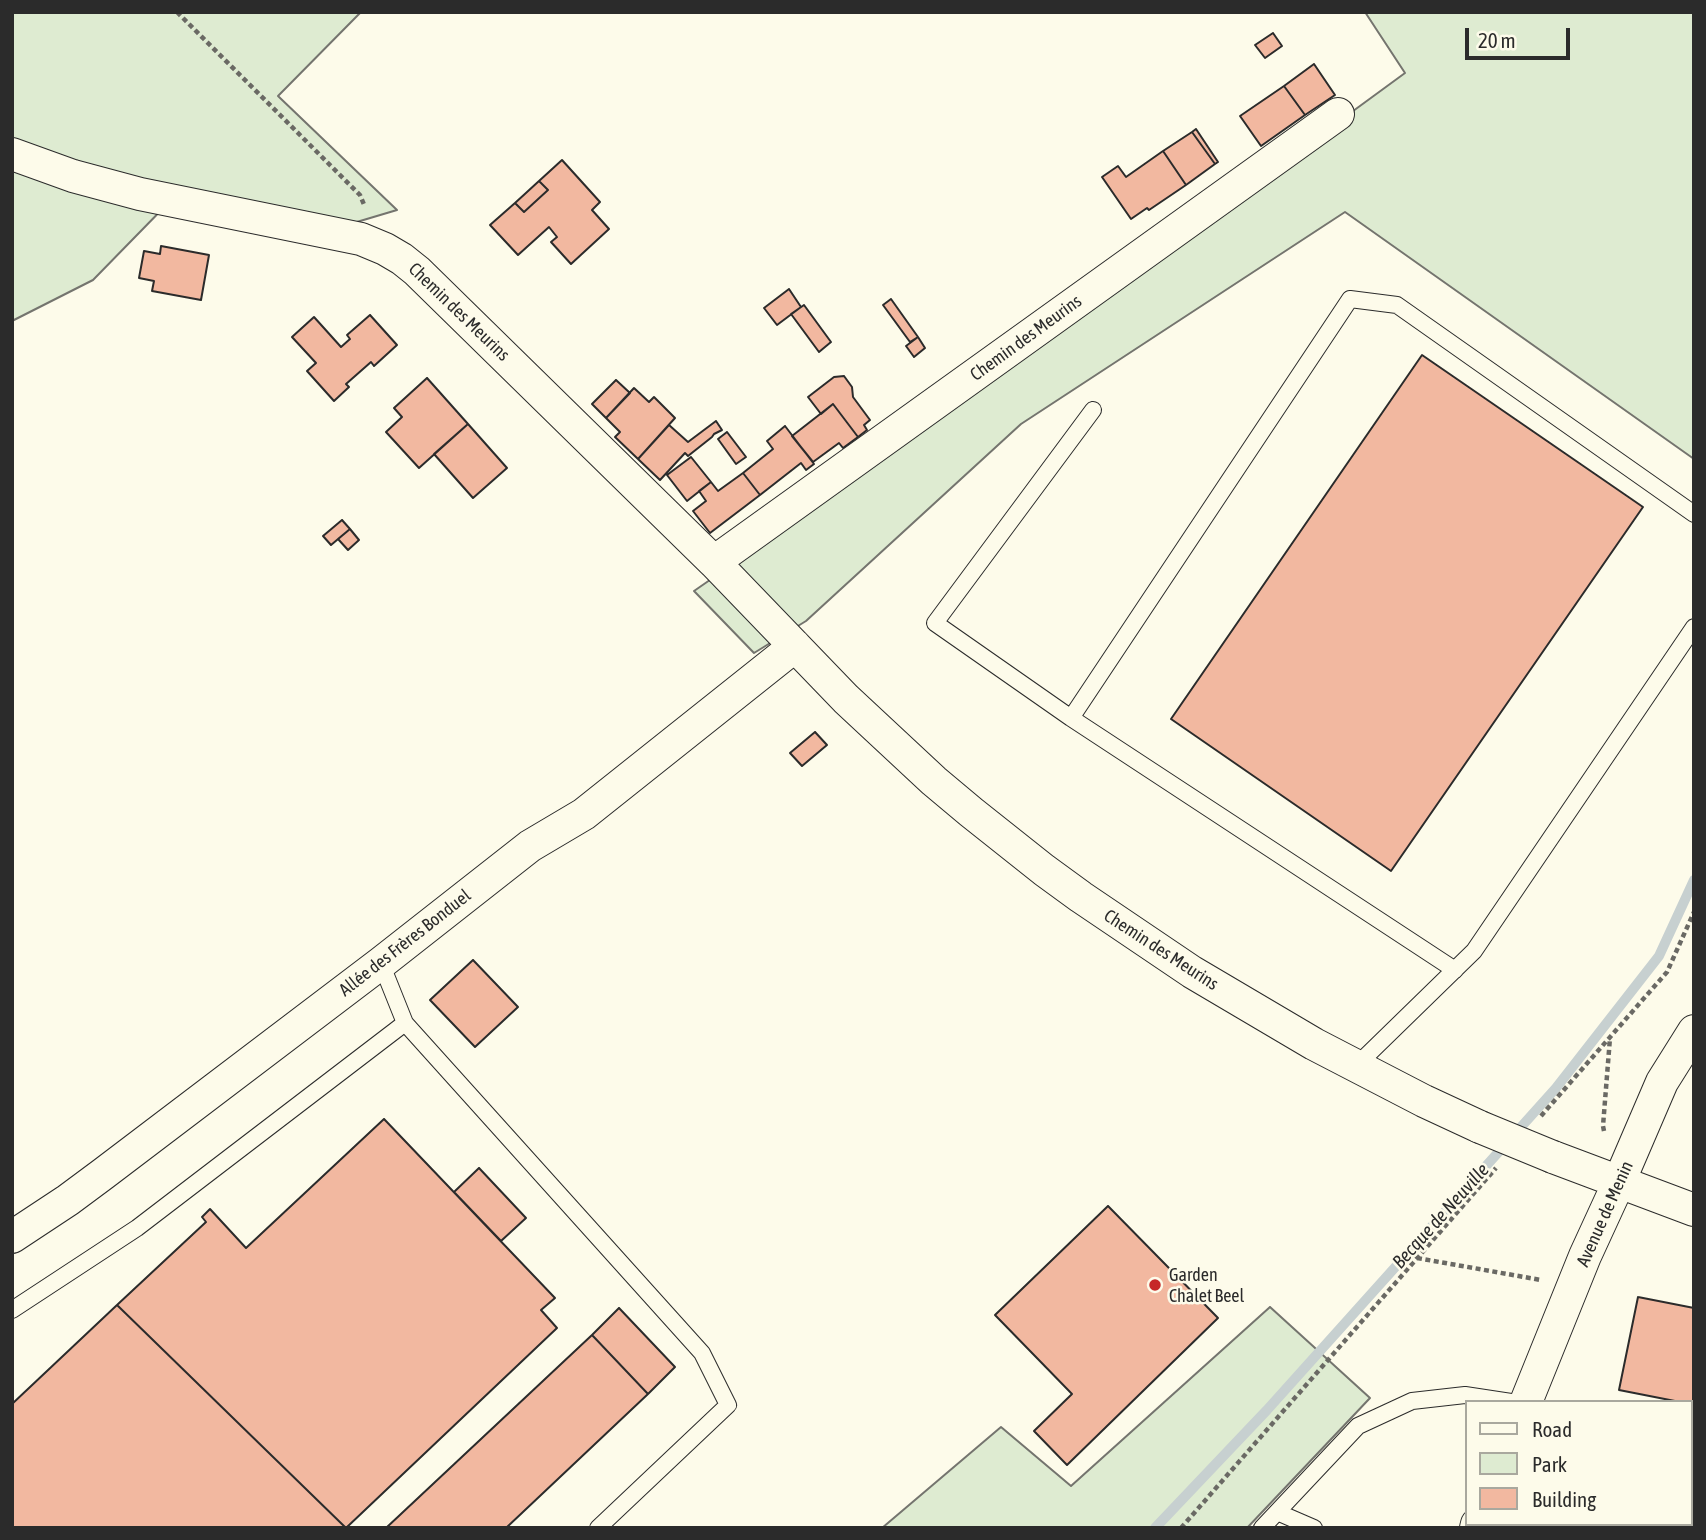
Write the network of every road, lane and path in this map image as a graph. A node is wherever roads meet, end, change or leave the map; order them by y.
1 (177, 12) edge
2 (1338, 114) dead end
3 (12, 155) edge
4 (385, 249) junction
5 (1093, 410) dead end
6 (1694, 513) edge
7 (714, 562) junction
8 (1694, 627) edge
9 (795, 646) junction
10 (1071, 718) junction
11 (1694, 912) edge
12 (381, 963) junction
13 (1455, 970) junction
14 (405, 1023) junction
15 (1694, 1031) edge
16 (1610, 1037) junction
17 (1356, 1066) junction
18 (1536, 1121) dead end
19 (1500, 1163) dead end
20 (1619, 1182) junction
21 (1694, 1210) edge
22 (12, 1237) edge
23 (1417, 1258) junction
24 (1573, 1286) junction
25 (12, 1310) edge
26 (1498, 1400) edge
27 (1527, 1400) edge
28 (1277, 1512) junction
29 (598, 1528) edge
30 (1181, 1528) edge
31 (1262, 1528) edge
32 (1314, 1528) edge

1 - 4 path
2 - 7 street, Chemin des Meurins
3 - 4 street, Chemin des Meurins
4 - 7 street, Chemin des Meurins
5 - 10 lane
6 - 10 lane
7 - 9 street, Chemin des Meurins
8 - 13 lane
9 - 12 street, Allée des Frères Bonduel
9 - 17 street, Chemin des Meurins
10 - 13 lane
11 - 16 path
12 - 14 lane
12 - 22 street, Allée des Frères Bonduel
13 - 17 lane
14 - 25 lane
14 - 29 lane
15 - 20 street, Avenue de Menin
16 - 18 path
16 - 20 path
17 - 20 street, Chemin des Meurins, bridge
19 - 23 path
20 - 21 street, Chemin des Meurins
20 - 24 street, Avenue de Menin
23 - 24 path
23 - 30 path
24 - 27 street, Avenue de Menin
26 - 28 lane
28 - 31 lane
28 - 32 lane

